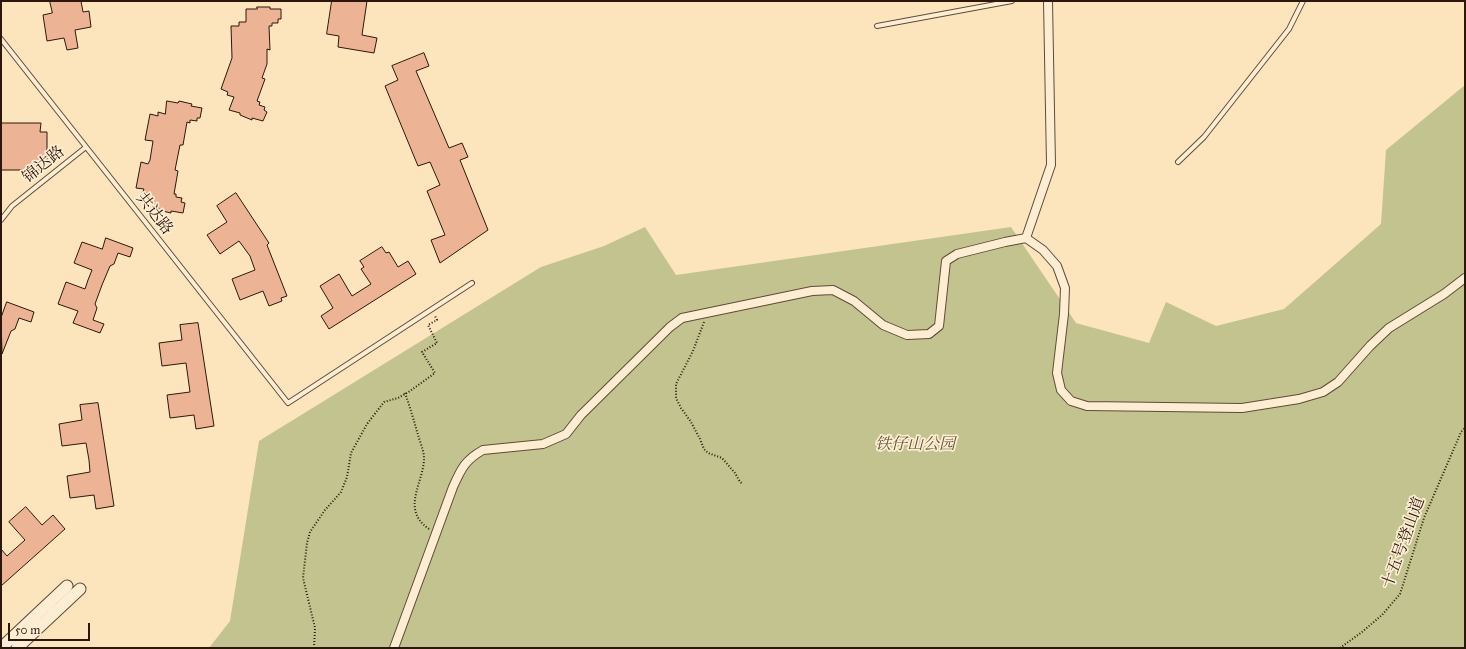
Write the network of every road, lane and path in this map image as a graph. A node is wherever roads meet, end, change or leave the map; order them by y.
1 (1012, 1) edge
2 (1048, 1) edge
3 (1304, 1) edge
4 (877, 26) dead end
5 (1, 39) edge
6 (86, 147) junction
7 (1178, 162) dead end
8 (1, 220) edge
9 (1026, 238) junction
10 (1465, 278) edge
11 (472, 283) dead end
12 (431, 309) junction
13 (706, 313) junction
14 (406, 393) junction
15 (1465, 428) edge
16 (743, 484) dead end
17 (437, 535) junction
18 (67, 586) dead end
19 (80, 589) dead end
20 (1, 648) edge
21 (17, 648) edge
22 (314, 648) edge
23 (394, 648) edge
24 (1340, 648) edge

1 - 4 lane
2 - 9 street
3 - 7 lane
5 - 6 lane, 共达路
6 - 8 lane, 锦达路
6 - 12 lane, 共达路
9 - 10 street
9 - 13 street
11 - 12 lane
12 - 14 path
13 - 16 path
13 - 17 street
14 - 17 path
14 - 22 path
15 - 24 path, 十五号登山道
17 - 23 street
18 - 20 street
19 - 21 street

